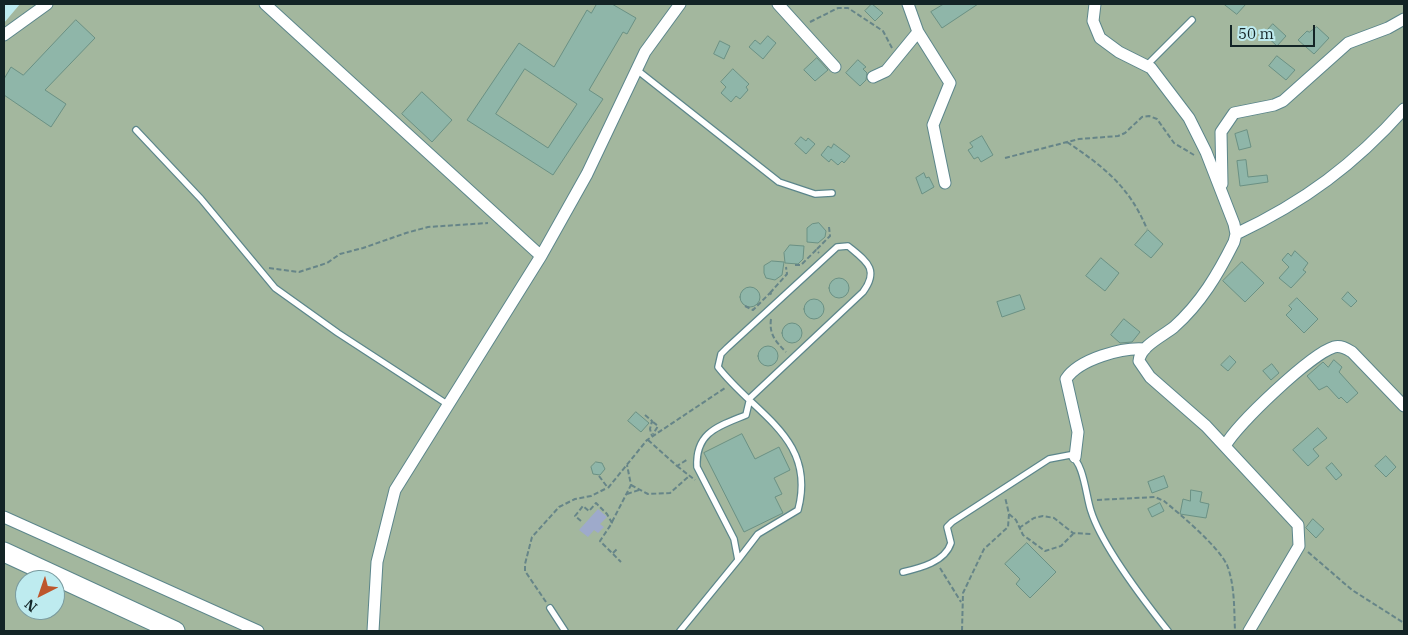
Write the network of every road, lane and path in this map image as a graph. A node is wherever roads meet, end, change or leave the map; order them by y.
1 (47, 4) edge
2 (265, 4) edge
3 (680, 4) edge
4 (778, 4) edge
5 (908, 4) edge
6 (1095, 4) edge
7 (1404, 19) edge
8 (1192, 20) dead end
9 (800, 29) junction
10 (918, 32) junction
11 (4, 35) edge
12 (896, 59) junction
13 (1147, 65) junction
14 (835, 67) dead end
15 (637, 70) junction
16 (873, 77) dead end
17 (1404, 109) edge
18 (136, 130) dead end
19 (1067, 142) junction
20 (1005, 158) dead end
21 (1211, 165) junction
22 (945, 182) dead end
23 (1222, 193) junction
24 (832, 194) dead end
25 (505, 222) junction
26 (829, 227) dead end
27 (1147, 229) dead end
28 (1236, 234) junction
29 (816, 250) dead end
30 (541, 256) junction
31 (807, 259) dead end
32 (256, 264) junction
33 (795, 265) dead end
34 (786, 267) dead end
35 (770, 293) dead end
36 (760, 302) dead end
37 (745, 306) dead end
38 (766, 313) junction
39 (1145, 349) junction
40 (786, 352) dead end
41 (733, 383) junction
42 (750, 398) junction
43 (447, 404) junction
44 (1404, 406) edge
45 (645, 415) dead end
46 (652, 421) junction
47 (652, 436) junction
48 (647, 440) junction
49 (1225, 446) junction
50 (696, 453) junction
51 (1075, 458) junction
52 (627, 465) junction
53 (677, 466) junction
54 (600, 476) dead end
55 (688, 476) junction
56 (631, 485) junction
57 (706, 487) junction
58 (608, 488) junction
59 (639, 490) junction
60 (1002, 490) junction
61 (626, 494) junction
62 (1088, 501) junction
63 (1009, 514) junction
64 (4, 516) edge
65 (581, 521) dead end
66 (612, 522) junction
67 (1019, 528) junction
68 (1074, 533) junction
69 (1101, 533) junction
70 (1299, 546) junction
71 (618, 548) dead end
72 (4, 552) edge
73 (612, 554) junction
74 (738, 560) junction
75 (935, 560) junction
76 (621, 562) dead end
77 (903, 572) dead end
78 (961, 602) junction
79 (550, 608) joint
80 (1404, 623) edge
81 (175, 631) edge
82 (258, 631) edge
83 (373, 631) edge
84 (565, 631) edge
85 (680, 631) edge
86 (962, 631) edge
87 (1168, 631) edge
88 (1235, 631) edge
89 (1249, 631) edge

1 - 11 street
2 - 25 street
3 - 15 street
4 - 9 street
5 - 10 street
6 - 13 street
7 - 23 street
8 - 13 lane
9 - 12 path
9 - 14 street
10 - 12 street
10 - 22 street
12 - 16 street
13 - 21 street
15 - 24 lane
15 - 30 street
17 - 28 street
18 - 32 lane
19 - 20 path
19 - 21 path
19 - 27 path
21 - 23 street
23 - 28 street
25 - 30 street
25 - 32 path
26 - 29 path
28 - 39 street
30 - 43 street
31 - 33 path
32 - 43 lane
34 - 35 path
36 - 37 path
38 - 40 path
38 - 41 lane
38 - 42 lane
39 - 49 street
39 - 51 street
41 - 42 lane
41 - 47 path
42 - 50 lane
42 - 74 lane
43 - 83 street
44 - 49 street
45 - 46 path
46 - 47 path
46 - 47 path
47 - 48 path
48 - 52 path
48 - 53 path
49 - 70 street
50 - 53 path
50 - 57 lane
51 - 60 lane
51 - 62 lane
52 - 56 path
52 - 58 path
53 - 55 path
54 - 58 path
55 - 57 path
55 - 59 path
56 - 59 path
56 - 61 path
57 - 74 lane
58 - 79 path
59 - 61 path
60 - 63 path
60 - 75 lane
61 - 66 path
62 - 69 lane
62 - 88 path
63 - 67 path
63 - 78 path
64 - 82 street
65 - 66 path
66 - 73 path
67 - 68 path
67 - 68 path
68 - 69 path
69 - 87 lane
70 - 80 path
70 - 89 street
71 - 73 path
72 - 81 highway
73 - 76 path
74 - 85 lane
75 - 77 lane
75 - 78 path
78 - 86 path
79 - 84 lane

